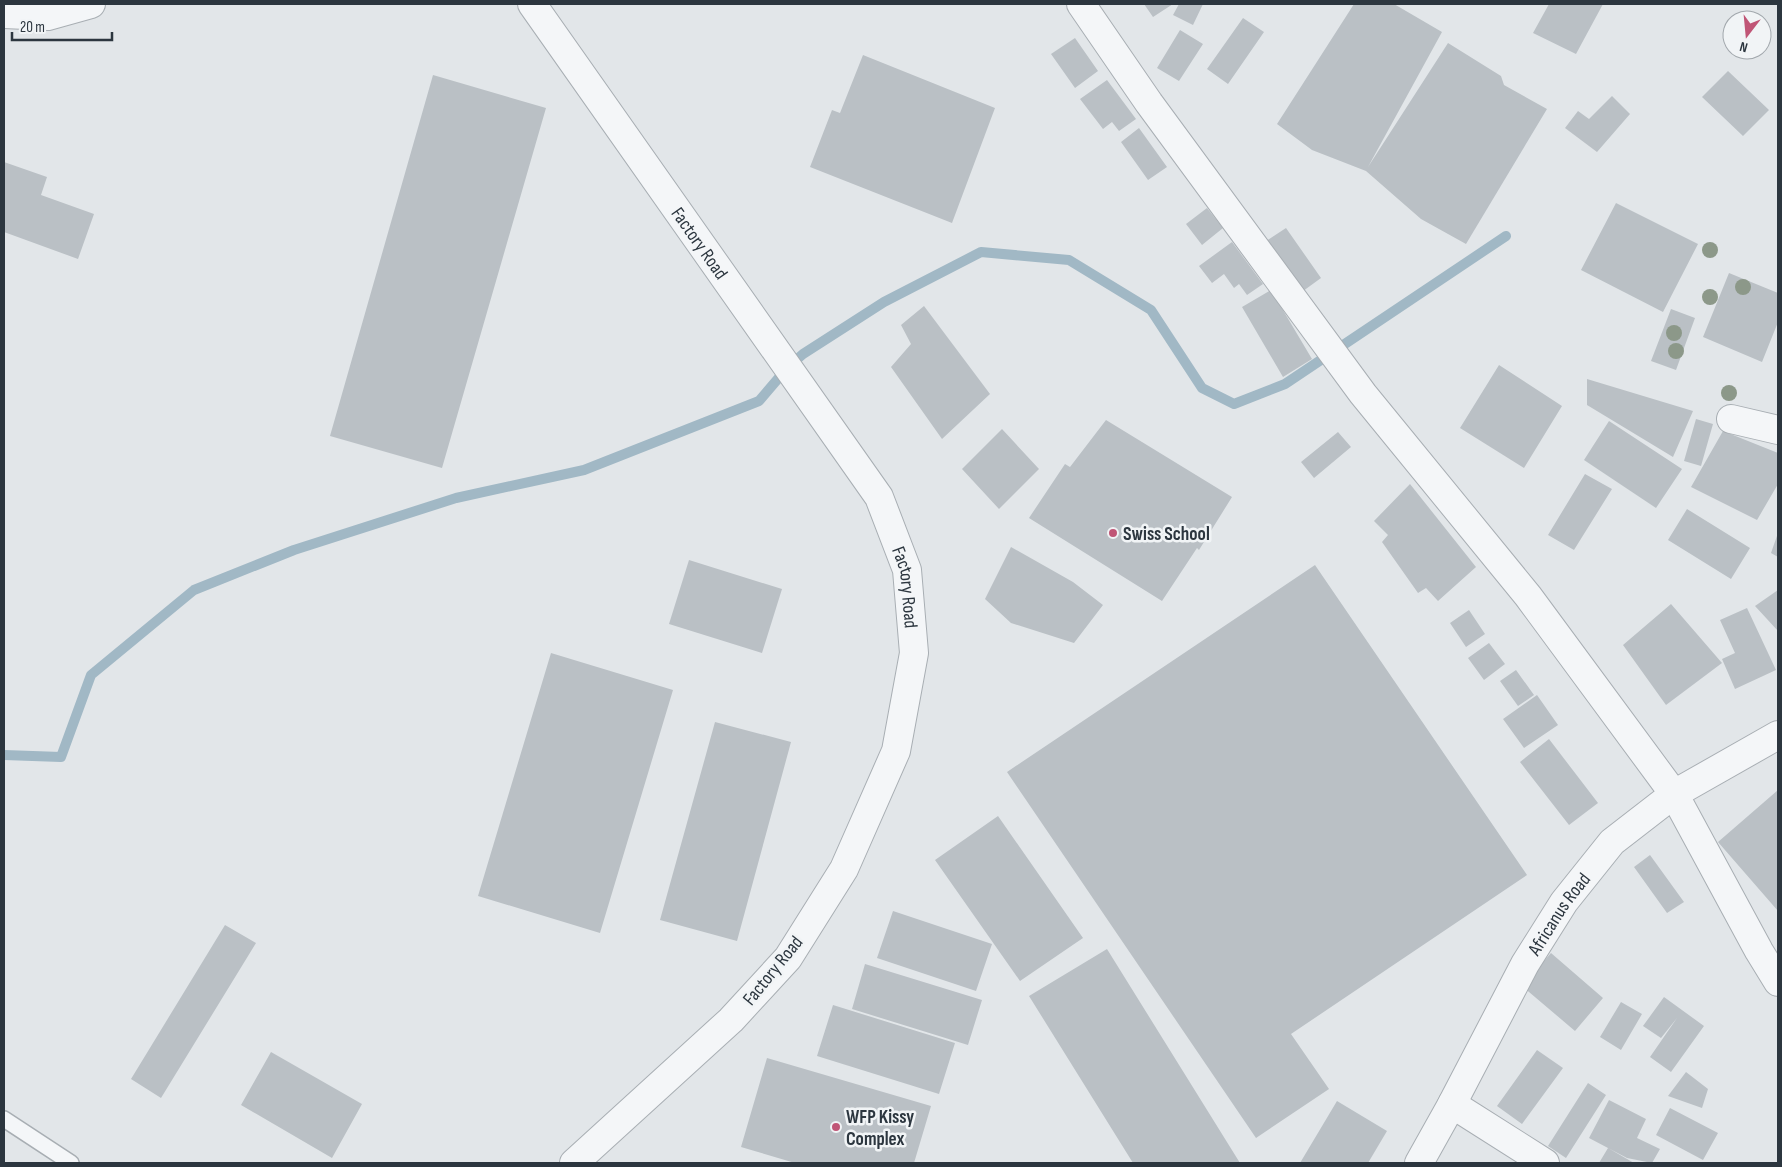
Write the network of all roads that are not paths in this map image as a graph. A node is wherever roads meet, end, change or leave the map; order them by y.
1 (92, 4) edge
2 (532, 4) edge
3 (1081, 4) edge
4 (4, 14) edge
5 (1731, 419) dead end
6 (1778, 430) edge
7 (1778, 735) edge
8 (1674, 794) junction
9 (1778, 982) edge
10 (1452, 1104) junction
11 (4, 1119) edge
12 (71, 1163) edge
13 (574, 1163) edge
14 (1419, 1163) edge
15 (1545, 1163) edge

1 - 4 street
2 - 13 street, Factory Road
3 - 8 street
5 - 6 street
7 - 8 street, Africanus Road
8 - 9 street
8 - 10 street, Africanus Road
10 - 14 street, Africanus Road
10 - 15 street
11 - 12 lane

